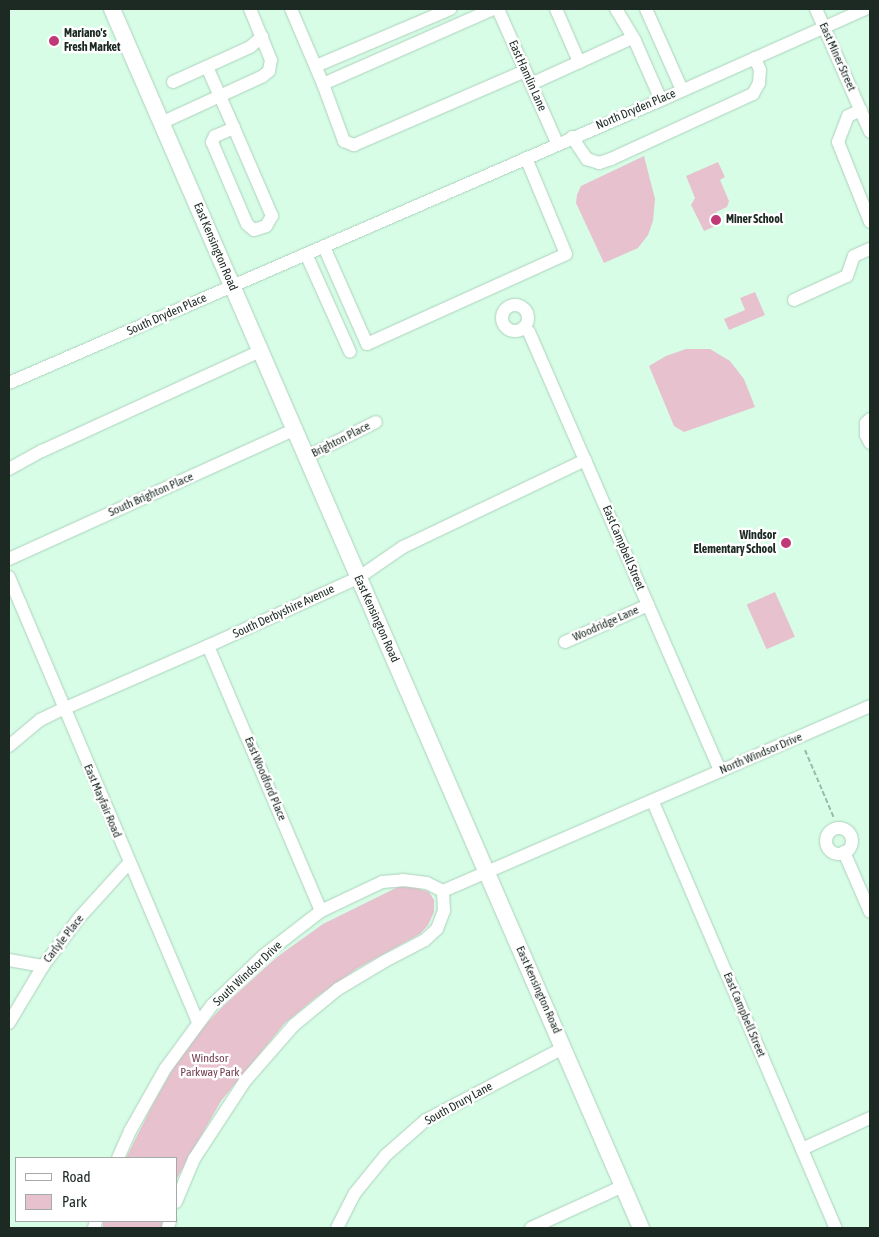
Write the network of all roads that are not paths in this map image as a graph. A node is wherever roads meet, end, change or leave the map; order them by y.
1 (112, 9) edge
2 (250, 9) edge
3 (291, 9) edge
4 (450, 9) edge
5 (493, 9) edge
6 (498, 9) edge
7 (556, 9) edge
8 (616, 9) edge
9 (646, 9) edge
10 (816, 9) edge
11 (865, 9) edge
12 (824, 27) junction
13 (262, 37) junction
14 (632, 38) junction
15 (755, 58) junction
16 (579, 62) junction
17 (316, 66) junction
18 (207, 67) junction
19 (525, 71) junction
20 (173, 82) dead end
21 (324, 84) junction
22 (531, 84) junction
23 (682, 90) junction
24 (219, 96) junction
25 (661, 100) junction
26 (860, 110) junction
27 (161, 123) junction
28 (234, 128) junction
29 (870, 132) edge
30 (572, 137) junction
31 (558, 143) junction
32 (526, 158) junction
33 (407, 210) joint
34 (870, 222) edge
35 (324, 247) junction
36 (870, 249) edge
37 (306, 254) junction
38 (232, 286) junction
39 (794, 300) dead end
40 (524, 327) dead end
41 (260, 352) junction
42 (350, 352) dead end
43 (9, 383) edge
44 (870, 419) edge
45 (376, 422) dead end
46 (294, 430) junction
47 (870, 443) edge
48 (306, 458) junction
49 (585, 460) junction
50 (9, 469) edge
51 (9, 559) edge
52 (9, 577) edge
53 (358, 578) junction
54 (648, 605) junction
55 (565, 642) dead end
56 (208, 646) junction
57 (870, 706) edge
58 (63, 708) junction
59 (9, 746) edge
60 (720, 771) junction
61 (653, 802) junction
62 (844, 852) dead end
63 (129, 863) junction
64 (487, 873) junction
65 (443, 890) junction
66 (321, 911) junction
67 (870, 912) edge
68 (9, 960) edge
69 (43, 966) junction
70 (9, 1023) edge
71 (198, 1023) junction
72 (563, 1048) junction
73 (870, 1118) edge
74 (802, 1149) junction
75 (118, 1157) edge
76 (623, 1186) junction
77 (178, 1197) edge
78 (336, 1228) edge
79 (530, 1228) edge
80 (641, 1228) edge
81 (836, 1228) edge

1 - 27 main road, East Kensington Road
2 - 13 street
3 - 17 street
4 - 17 street
5 - 21 street
6 - 19 street, East Hamlin Lane
7 - 16 street
8 - 14 street
9 - 23 street
10 - 12 street, East Miner Street
11 - 12 street, North Dryden Place
12 - 15 street, North Dryden Place
12 - 26 street, East Miner Street
13 - 18 street
13 - 24 street
14 - 16 street
14 - 25 street
15 - 23 street, North Dryden Place
15 - 30 street
16 - 22 street
17 - 21 street
18 - 20 street
18 - 24 street
19 - 21 street
19 - 22 street, East Hamlin Lane
22 - 31 street, East Hamlin Lane
23 - 25 street, North Dryden Place
24 - 27 street
24 - 28 street
25 - 30 street, North Dryden Place
26 - 29 street, East Miner Street
26 - 34 street
27 - 38 main road, East Kensington Road
28 - 28 street
30 - 31 street, North Dryden Place
31 - 32 street, North Dryden Place
32 - 33 street, North Dryden Place
32 - 35 street
33 - 35 street, South Dryden Place
35 - 37 street, South Dryden Place
36 - 39 street
37 - 38 street, South Dryden Place
37 - 42 street
38 - 41 main road, East Kensington Road
38 - 43 street, South Dryden Place
40 - 49 street, East Campbell Street
41 - 46 main road, East Kensington Road
41 - 50 street
44 - 47 street
45 - 48 street, Brighton Place
46 - 48 main road, East Kensington Road
46 - 51 street, South Brighton Place
48 - 53 main road, East Kensington Road
49 - 53 street, South Derbyshire Avenue
49 - 54 street, East Campbell Street
52 - 58 street, East Mayfair Road
53 - 56 street, South Derbyshire Avenue
53 - 64 main road, East Kensington Road
54 - 55 street, Woodridge Lane
54 - 60 street, East Campbell Street
56 - 58 street, South Derbyshire Avenue
56 - 66 street, East Woodford Place
57 - 60 street, North Windsor Drive
58 - 59 street, South Derbyshire Avenue
58 - 63 street, East Mayfair Road
60 - 61 street, North Windsor Drive
61 - 64 street
61 - 74 street, East Campbell Street
62 - 67 street
63 - 69 street, Carlyle Place
63 - 71 street, East Mayfair Road
64 - 65 street
64 - 72 main road, East Kensington Road
65 - 66 street, South Windsor Drive
65 - 77 street
66 - 71 street, South Windsor Drive
68 - 69 street
69 - 70 street, Carlyle Place
71 - 75 street, South Windsor Drive
72 - 76 main road, East Kensington Road
72 - 78 street, South Drury Lane
73 - 74 street
74 - 81 street, East Campbell Street
76 - 79 street
76 - 80 main road, East Kensington Road

